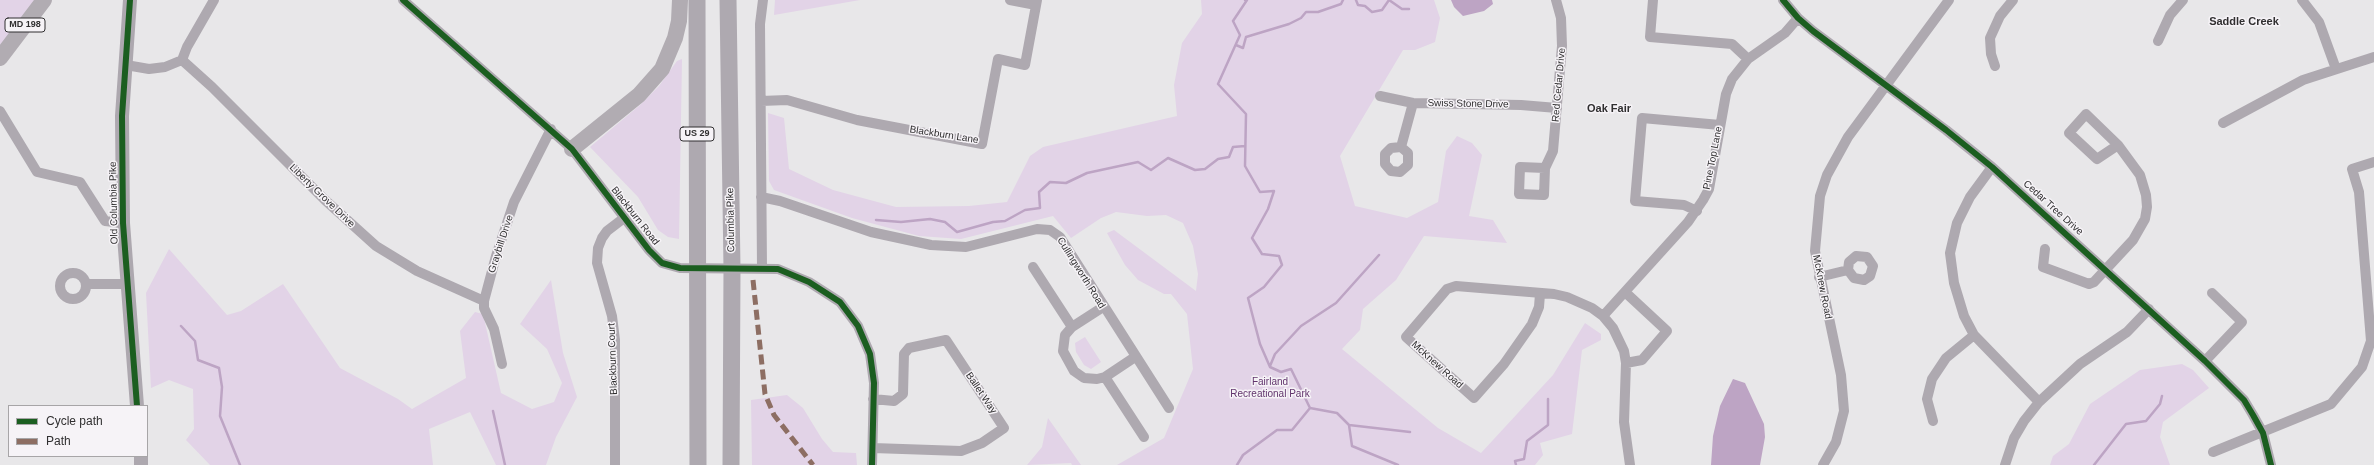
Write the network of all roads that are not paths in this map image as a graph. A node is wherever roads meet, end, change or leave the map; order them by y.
1 (44, 0) edge
2 (130, 0) edge
3 (214, 0) edge
4 (403, 0) edge
5 (680, 0) edge
6 (697, 0) edge
7 (728, 0) edge
8 (762, 0) edge
9 (1010, 0) edge
10 (1556, 0) edge
11 (1654, 0) edge
12 (1782, 0) edge
13 (1949, 0) edge
14 (2013, 0) edge
15 (2183, 0) edge
16 (2302, 0) edge
17 (1037, 2) edge
18 (1798, 18) junction
19 (2158, 41) dead end
20 (2374, 57) edge
21 (0, 58) edge
22 (1748, 59) junction
23 (182, 60) junction
24 (126, 65) junction
25 (1995, 66) dead end
26 (2336, 70) junction
27 (1885, 85) junction
28 (1380, 96) dead end
29 (761, 100) junction
30 (1413, 103) junction
31 (1557, 108) junction
32 (0, 111) edge
33 (2223, 122) dead end
34 (1720, 125) junction
35 (551, 129) junction
36 (2118, 145) junction
37 (1401, 147) dead end
38 (572, 149) junction
39 (2374, 162) edge
40 (1992, 167) junction
41 (1545, 168) dead end
42 (761, 197) junction
43 (1697, 211) junction
44 (624, 218) junction
45 (123, 223) junction
46 (2044, 249) dead end
47 (698, 267) junction
48 (1033, 267) dead end
49 (732, 268) junction
50 (762, 268) junction
51 (2106, 269) junction
52 (1848, 270) dead end
53 (1819, 277) junction
54 (86, 284) dead end
55 (126, 284) junction
56 (1625, 292) junction
57 (2212, 293) dead end
58 (1540, 294) junction
59 (484, 301) junction
60 (1103, 307) junction
61 (2149, 309) junction
62 (1603, 316) junction
63 (1072, 326) junction
64 (1974, 335) junction
65 (1135, 356) junction
66 (2205, 361) junction
67 (1626, 363) junction
68 (502, 364) dead end
69 (1104, 377) junction
70 (873, 399) junction
71 (2039, 402) junction
72 (137, 405) edge
73 (1169, 408) dead end
74 (1933, 421) dead end
75 (2263, 433) junction
76 (1144, 437) dead end
77 (873, 448) junction
78 (2213, 452) dead end
79 (615, 465) edge
80 (698, 465) edge
81 (731, 465) edge
82 (872, 465) edge
83 (1630, 465) edge
84 (1823, 465) edge
85 (2005, 465) edge
86 (2271, 465) edge

1 - 21 main road, MD 198
2 - 24 main road, Old Columbia Pike
3 - 23 street
4 - 35 street, Blackburn Road
5 - 38 main road
6 - 47 highway, US 29
7 - 49 highway, Columbia Pike
8 - 29 street
9 - 17 street, Blackburn Lane
10 - 31 street, Red Cedar Drive
11 - 22 street
12 - 18 street, Cedar Tree Drive
13 - 27 street, McKnew Road
14 - 25 street
15 - 19 street
16 - 26 street
17 - 29 street, Blackburn Lane
18 - 22 street, Pine Top Lane
18 - 27 street, Cedar Tree Drive
20 - 26 street
22 - 34 street, Pine Top Lane
23 - 24 street
23 - 59 street, Liberty Grove Drive
24 - 45 main road, Old Columbia Pike
26 - 33 street
27 - 40 street, Cedar Tree Drive
27 - 53 street, McKnew Road
28 - 30 street, Swiss Stone Drive
29 - 42 street
30 - 31 street, Swiss Stone Drive
30 - 37 street
31 - 41 street, Red Cedar Drive
32 - 45 street
34 - 43 street, Pine Top Lane
34 - 43 street
35 - 38 street, Blackburn Road
35 - 59 street, Graybill Drive
36 - 36 street
36 - 51 street
38 - 44 street, Blackburn Road
39 - 75 street
40 - 51 street, Cedar Tree Drive
40 - 64 street
42 - 50 street
42 - 60 street, Cullingworth Road
43 - 56 street, Pine Top Lane
44 - 47 street, Blackburn Road
44 - 79 street, Blackburn Court
45 - 55 main road, Old Columbia Pike
46 - 51 street
47 - 49 street, Blackburn Road
47 - 80 highway, US 29
48 - 63 street
49 - 50 street, Blackburn Road
49 - 81 highway, Columbia Pike
50 - 70 street, Blackburn Road
51 - 61 street, Cedar Tree Drive
52 - 53 street
53 - 84 street, McKnew Road
54 - 55 street
55 - 72 main road, Old Columbia Pike
56 - 62 street, Pine Top Lane
56 - 67 street
57 - 66 street
58 - 58 street, McKnew Road
58 - 62 street, McKnew Road
59 - 68 street
60 - 63 street
60 - 65 street, Cullingworth Road
61 - 66 street, Cedar Tree Drive
61 - 71 street
62 - 67 street, McKnew Road
63 - 69 street
64 - 71 street
64 - 74 street
65 - 69 street
65 - 73 street, Cullingworth Road
66 - 75 street, Cedar Tree Drive
67 - 83 street, McKnew Road
69 - 76 street
70 - 77 street, Blackburn Road
70 - 77 street, Ballet Way
71 - 85 street
75 - 78 street
75 - 86 street, Cedar Tree Drive
77 - 82 street, Blackburn Road

